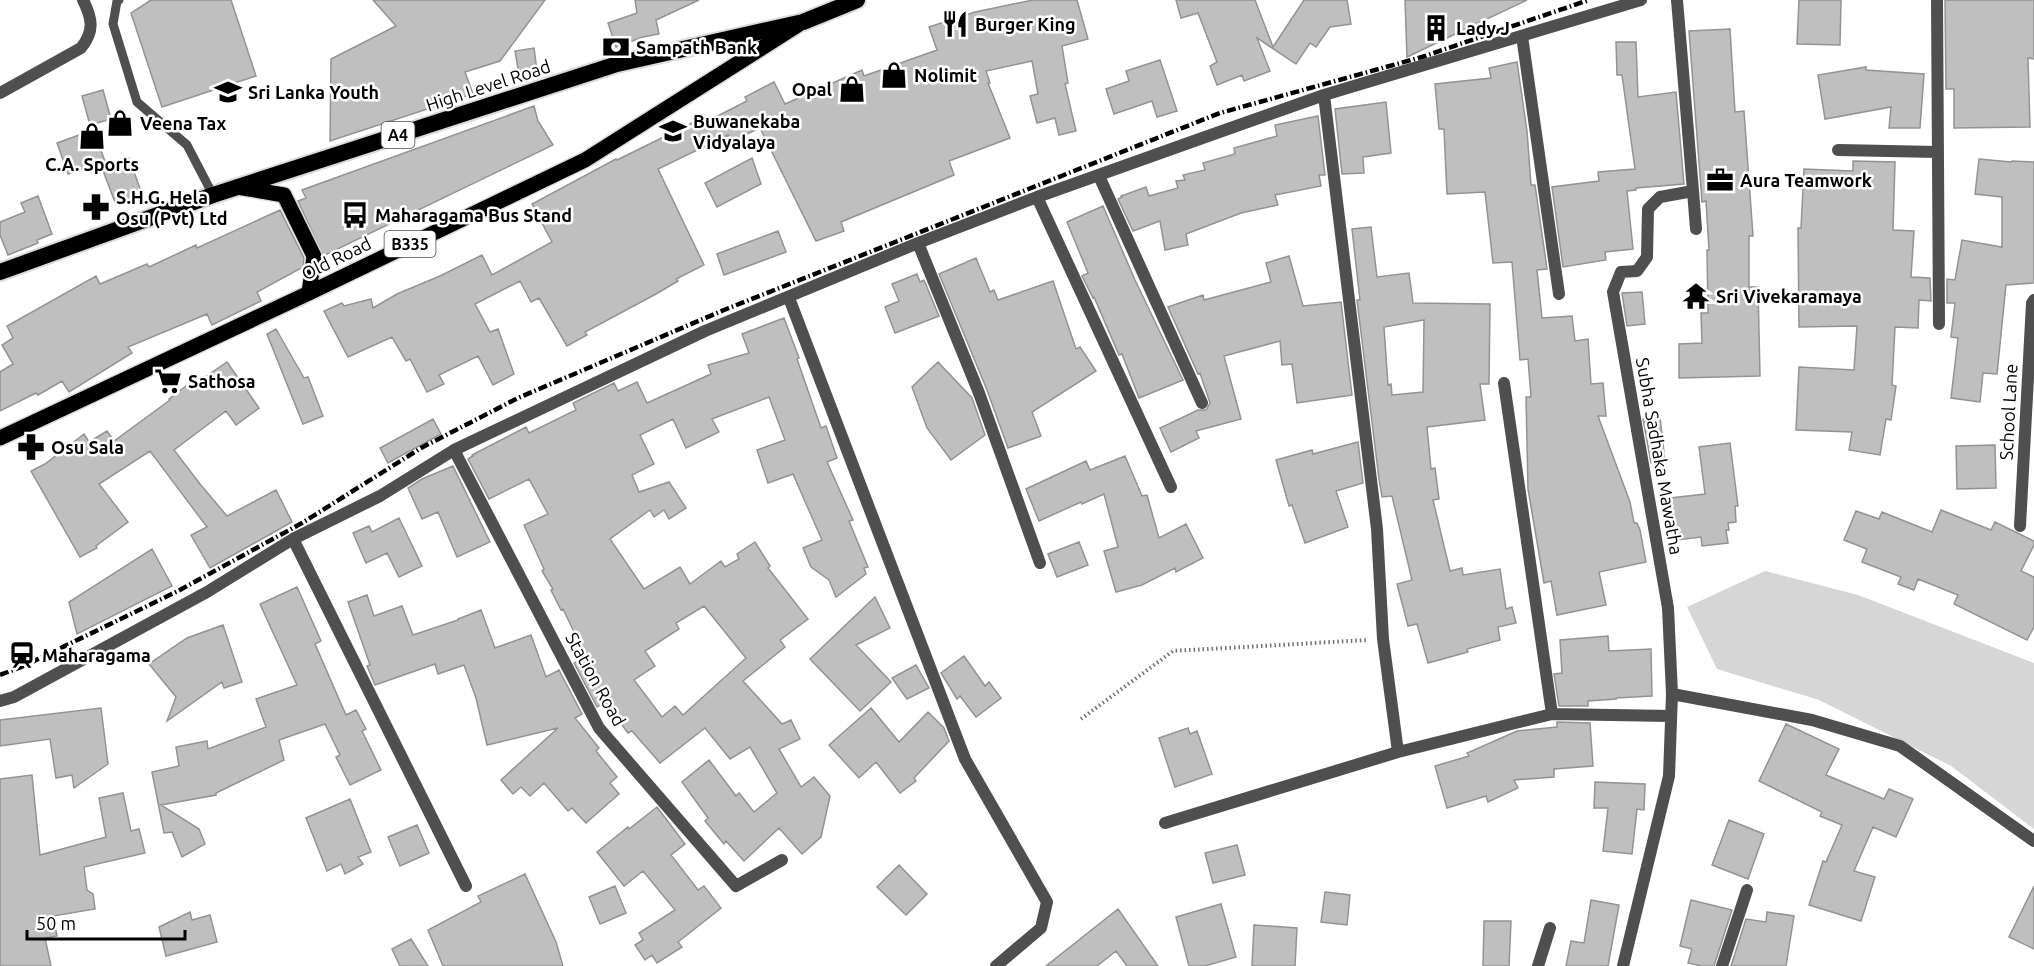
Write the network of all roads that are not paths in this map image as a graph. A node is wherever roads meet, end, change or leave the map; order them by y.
1 (83, 0) edge
2 (119, 0) edge
3 (857, 0) edge
4 (1641, 0) edge
5 (1677, 0) edge
6 (1937, 0) edge
7 (803, 22) junction
8 (1522, 36) junction
9 (0, 93) edge
10 (1324, 95) junction
11 (1838, 150) dead end
12 (1938, 152) junction
13 (1099, 176) junction
14 (237, 187) junction
15 (1693, 191) junction
16 (213, 195) junction
17 (1037, 197) junction
18 (1696, 229) dead end
19 (918, 243) junction
20 (0, 272) edge
21 (309, 293) junction
22 (1559, 294) dead end
23 (789, 297) junction
24 (2034, 300) edge
25 (1939, 324) dead end
26 (1504, 383) dead end
27 (1202, 403) dead end
28 (0, 438) edge
29 (454, 450) junction
30 (1171, 487) dead end
31 (2020, 526) dead end
32 (293, 539) junction
33 (1040, 563) dead end
34 (1672, 694) junction
35 (0, 701) edge
36 (1552, 714) junction
37 (1671, 716) junction
38 (1398, 752) junction
39 (1165, 823) dead end
40 (2034, 841) edge
41 (782, 860) dead end
42 (466, 886) dead end
43 (1747, 890) dead end
44 (1550, 928) dead end
45 (996, 966) edge
46 (1538, 966) edge
47 (1623, 966) edge
48 (1722, 966) edge

1 - 9 street
2 - 16 lane
3 - 7 highway, High Level Road / A4
4 - 8 street
5 - 15 street
6 - 12 street
7 - 14 highway, High Level Road / A4
7 - 21 main road, Old Road / B335
8 - 10 street
8 - 22 street
10 - 13 street
10 - 38 street
11 - 12 street
12 - 25 street
13 - 17 street
13 - 27 street
14 - 16 highway, High Level Road / A4
14 - 21 main road
15 - 18 street
15 - 34 street, Subha Sadhaka Mawatha
16 - 20 highway, High Level Road / A4
17 - 19 street
17 - 30 street
19 - 23 street
19 - 33 street
21 - 28 main road, Old Road / B335
23 - 29 street
23 - 45 street
24 - 31 street, School Lane
26 - 36 street
29 - 32 street
29 - 41 street, Station Road
32 - 35 street
32 - 42 street
34 - 37 street, Subha Sadhaka Mawatha
34 - 40 street
36 - 37 street
36 - 38 street
37 - 47 street, Subha Sadhaka Mawatha
38 - 39 street
43 - 48 street
44 - 46 street

